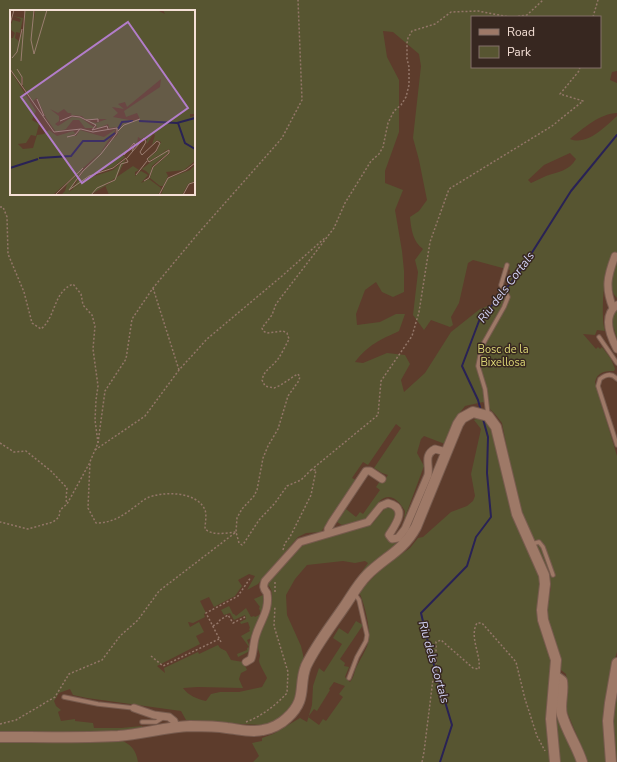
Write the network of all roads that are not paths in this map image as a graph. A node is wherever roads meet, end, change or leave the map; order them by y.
1 (615, 256) dead end
2 (507, 265) dead end
3 (615, 307) edge
4 (599, 337) dead end
5 (617, 349) edge
6 (617, 363) edge
7 (617, 379) edge
8 (488, 416) junction
9 (617, 445) edge
10 (446, 452) junction
11 (382, 479) dead end
12 (328, 533) junction
13 (531, 544) junction
14 (554, 575) dead end
15 (354, 593) junction
16 (246, 662) dead end
17 (617, 663) edge
18 (555, 676) junction
19 (349, 678) dead end
20 (64, 697) dead end
21 (134, 708) joint
22 (165, 716) junction
23 (142, 722) dead end
24 (176, 727) junction
25 (0, 736) edge
26 (551, 759) edge
27 (582, 762) edge
28 (611, 762) edge

1 - 3 street
2 - 8 lane
3 - 5 street
4 - 6 lane
7 - 9 lane
8 - 10 main road
8 - 13 main road
10 - 12 street
10 - 15 main road
11 - 12 street
12 - 16 street
13 - 14 lane
13 - 18 main road
15 - 19 lane
15 - 24 main road
17 - 28 main road
18 - 26 main road
18 - 27 main road
20 - 21 lane
21 - 22 street
22 - 23 lane
22 - 24 street
24 - 25 main road

